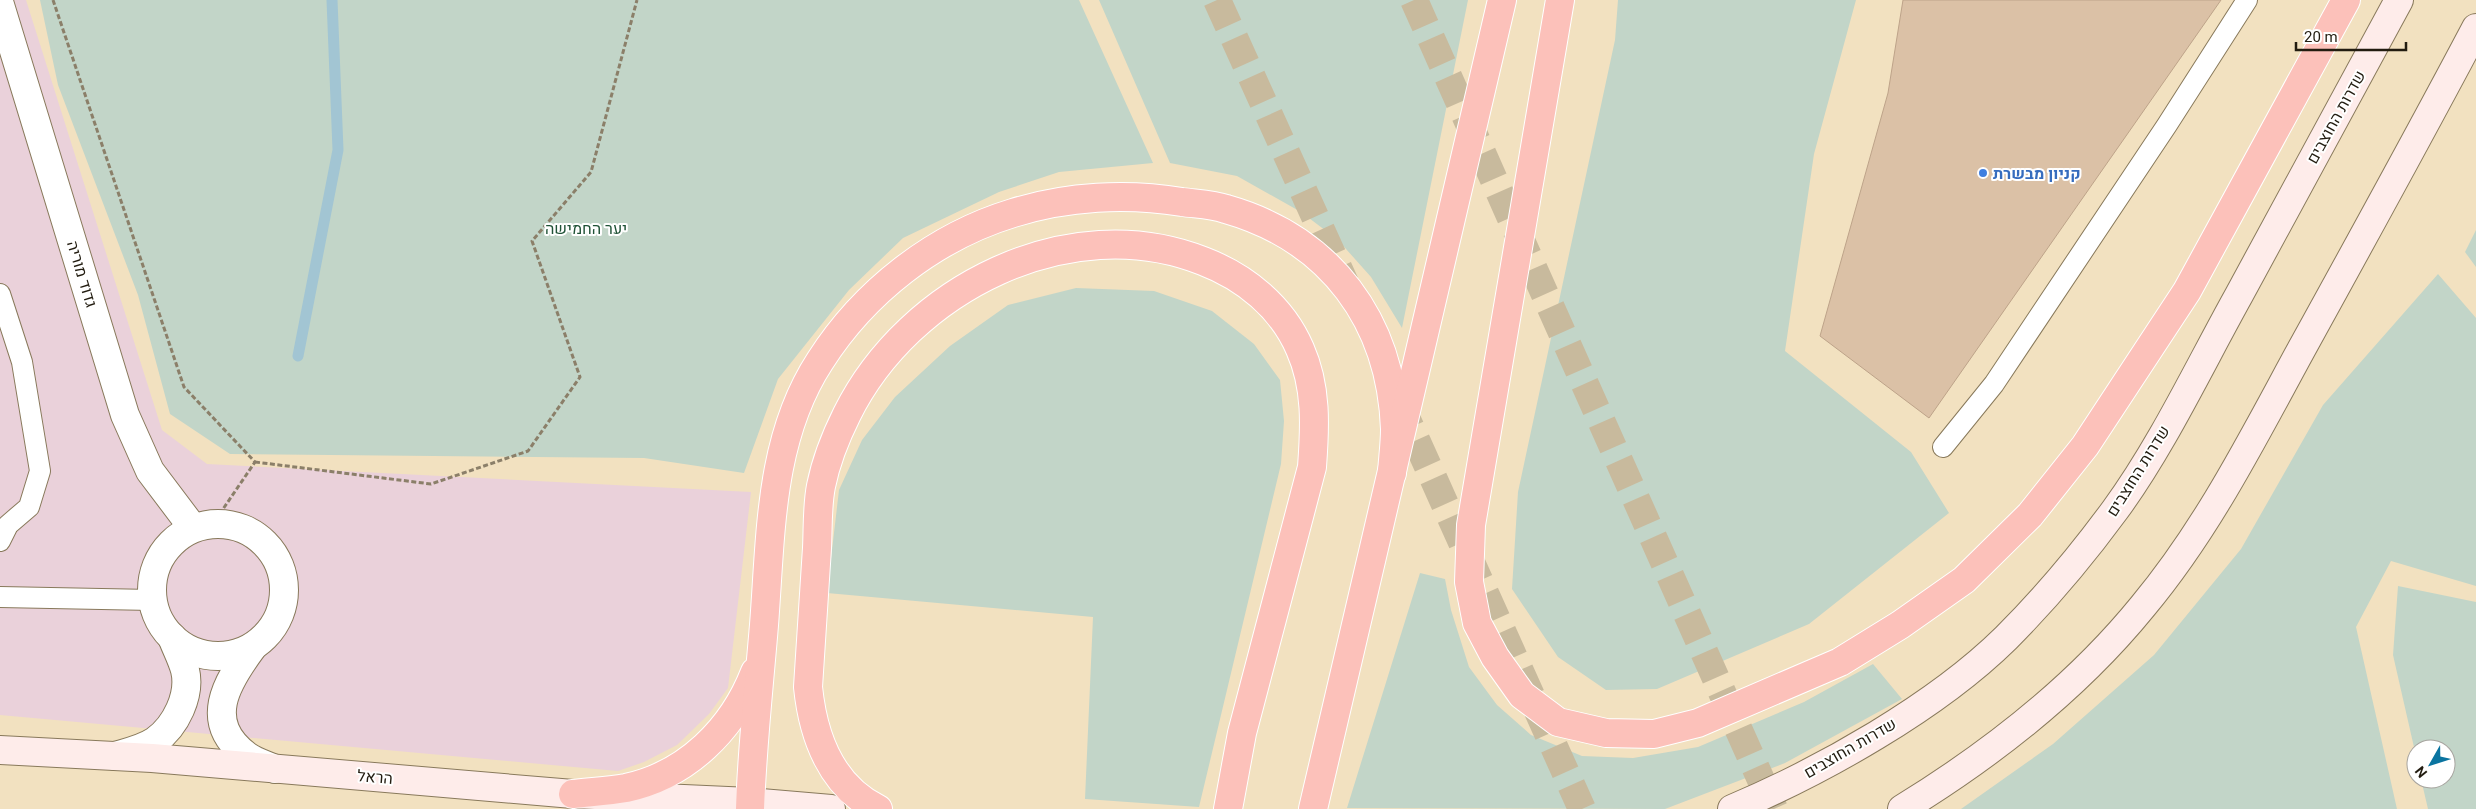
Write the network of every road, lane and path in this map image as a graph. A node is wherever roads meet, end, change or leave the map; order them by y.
1 (53, 0) edge
2 (637, 0) edge
3 (1502, 0) edge
4 (1560, 0) edge
5 (2247, 0) edge
6 (2346, 0) edge
7 (2399, 0) edge
8 (0, 5) edge
9 (2476, 28) edge
10 (0, 294) edge
11 (1943, 447) dead end
12 (255, 462) junction
13 (1392, 473) junction
14 (203, 526) junction
15 (0, 541) edge
16 (0, 597) edge
17 (152, 600) junction
18 (172, 637) junction
19 (252, 648) junction
20 (761, 657) junction
21 (0, 750) edge
22 (115, 756) junction
23 (277, 769) junction
24 (573, 794) junction
25 (750, 806) edge
26 (831, 809) edge
27 (878, 809) edge
28 (1228, 809) edge
29 (1314, 809) edge
30 (1732, 809) edge
31 (1902, 809) edge

1 - 12 path
2 - 12 path
3 - 13 highway
4 - 6 highway
5 - 11 lane
7 - 30 main road, שדרות החוצבים
8 - 14 street, גדוד מוריה
9 - 31 main road
10 - 15 lane
12 - 14 path
13 - 20 highway
13 - 29 highway
14 - 17 street
14 - 19 street
16 - 17 lane
17 - 18 street
18 - 19 street
18 - 22 street
19 - 23 street
20 - 24 highway
20 - 25 highway
21 - 22 main road, הראל
22 - 23 main road, הראל
23 - 24 main road, הראל
24 - 25 main road, הראל
25 - 26 main road
27 - 28 highway

